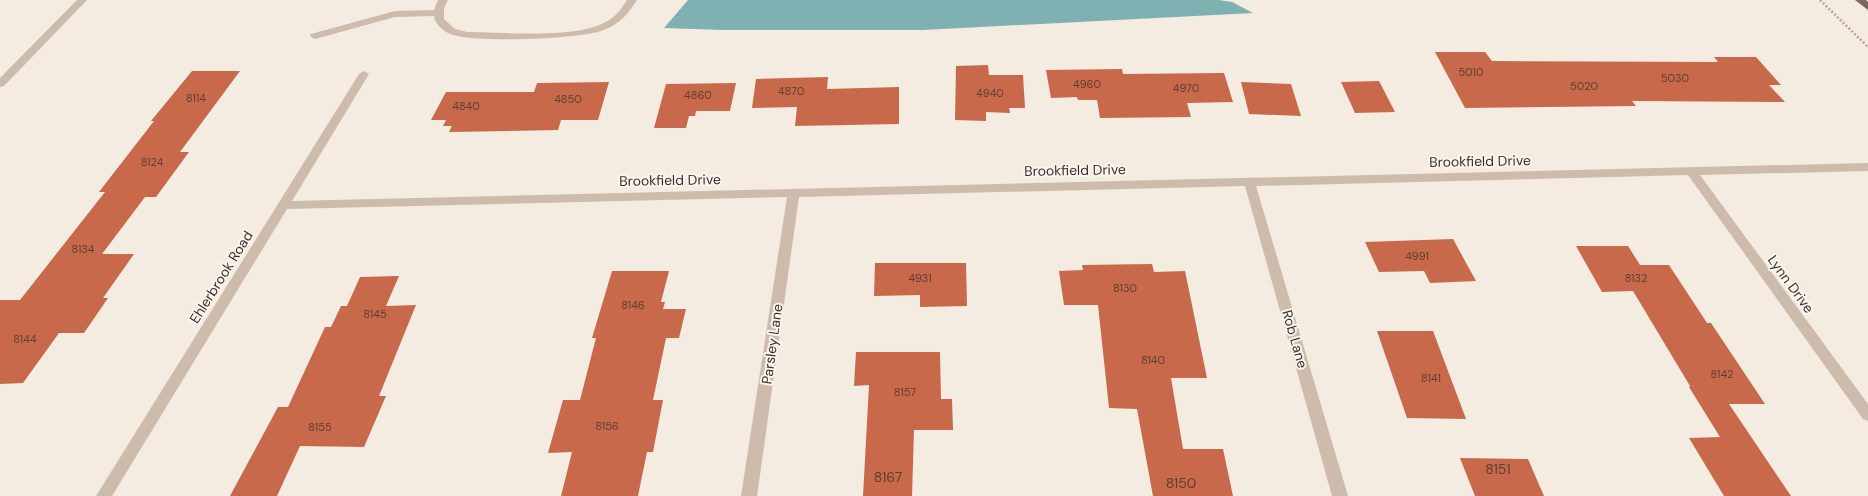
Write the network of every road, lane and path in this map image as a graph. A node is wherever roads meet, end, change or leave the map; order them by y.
1 (82, 0) edge
2 (443, 0) edge
3 (632, 0) edge
4 (1820, 0) edge
5 (1860, 0) edge
6 (1868, 7) edge
7 (438, 13) junction
8 (316, 36) dead end
9 (1868, 47) edge
10 (364, 74) dead end
11 (0, 84) edge
12 (1868, 167) edge
13 (1690, 170) junction
14 (1249, 181) junction
15 (794, 192) junction
16 (283, 205) junction
17 (1868, 414) edge
18 (104, 496) edge
19 (749, 496) edge
20 (1340, 496) edge

1 - 11 street
2 - 7 street
3 - 7 street
4 - 9 path
5 - 6 main road
7 - 8 street
10 - 16 street, Ehlerbrook Road
12 - 13 street, Brookfield Drive
13 - 14 street, Brookfield Drive
13 - 17 street, Lynn Drive
14 - 15 street, Brookfield Drive
14 - 20 street, Rob Lane
15 - 16 street, Brookfield Drive
15 - 19 street, Parsley Lane
16 - 18 street, Ehlerbrook Road

